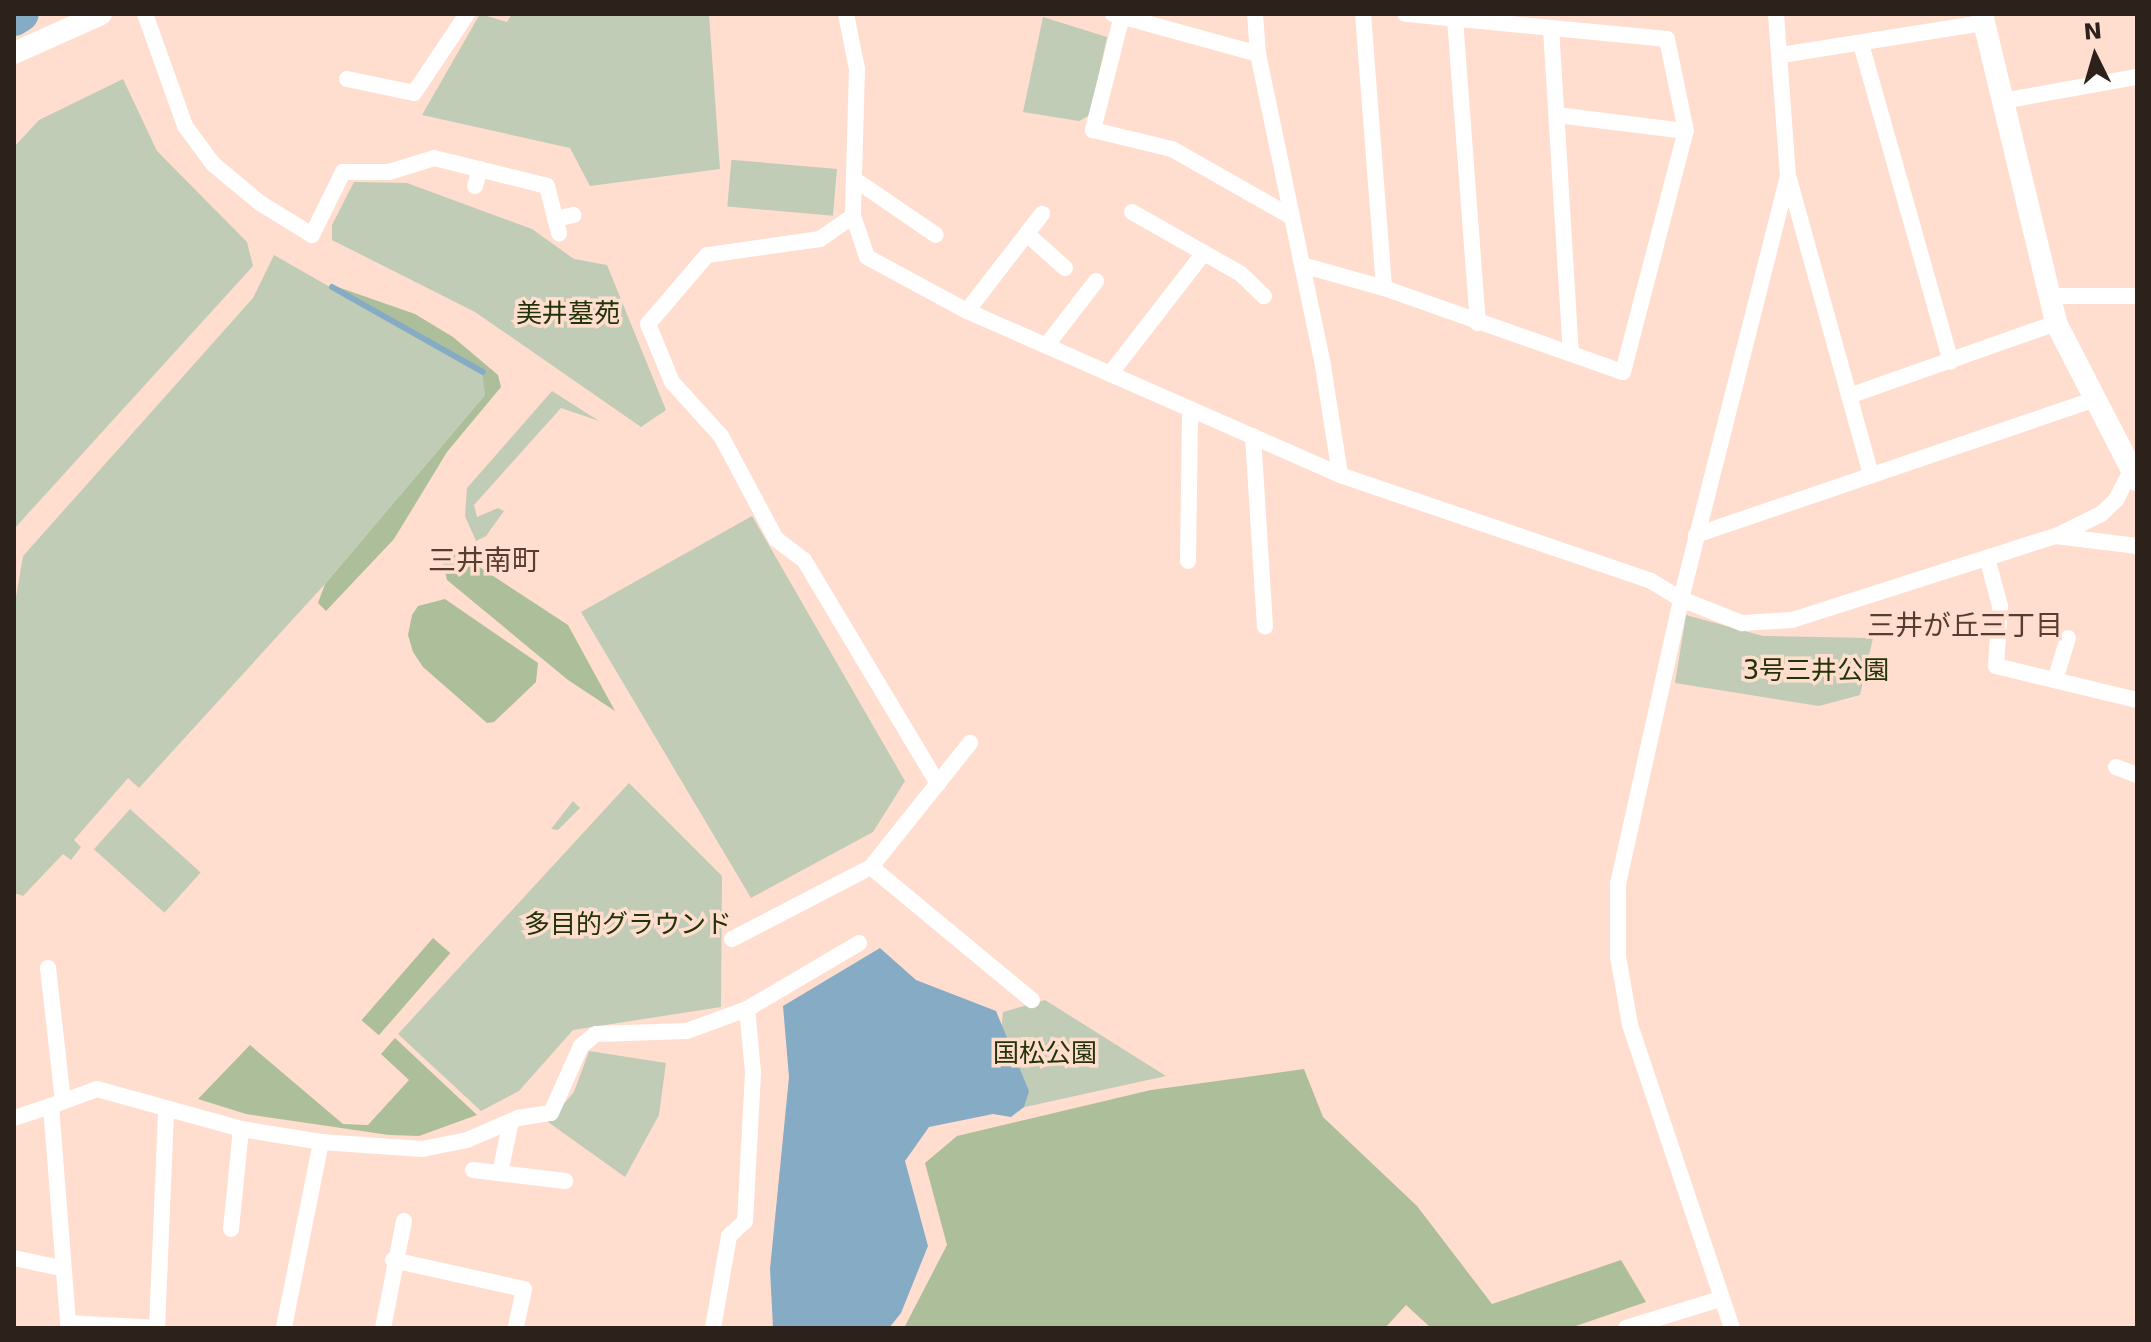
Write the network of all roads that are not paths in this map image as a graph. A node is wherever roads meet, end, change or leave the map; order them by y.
1 (101, 14) edge
2 (145, 14) edge
3 (467, 14) edge
4 (846, 14) edge
5 (1255, 14) edge
6 (1363, 14) edge
7 (1405, 14) edge
8 (1776, 14) edge
9 (1118, 15) edge
10 (1983, 18) edge
11 (1455, 19) junction
12 (1551, 28) junction
13 (1861, 44) junction
14 (14, 53) edge
15 (1258, 54) junction
16 (1781, 55) junction
17 (2137, 77) edge
18 (347, 79) dead end
19 (2002, 101) junction
20 (1557, 115) junction
21 (1686, 131) junction
22 (480, 169) junction
23 (1788, 177) junction
24 (854, 179) junction
25 (475, 186) dead end
26 (1132, 212) dead end
27 (1042, 214) dead end
28 (574, 215) dead end
29 (853, 216) junction
30 (1290, 216) junction
31 (1027, 234) junction
32 (936, 235) dead end
33 (1204, 253) junction
34 (1302, 265) junction
35 (1065, 268) dead end
36 (1096, 281) dead end
37 (1384, 288) junction
38 (1264, 296) dead end
39 (2050, 296) junction
40 (2137, 296) edge
41 (967, 311) junction
42 (1478, 323) junction
43 (2056, 323) junction
44 (1046, 346) junction
45 (1571, 353) junction
46 (1951, 361) junction
47 (1110, 374) junction
48 (1849, 396) junction
49 (2092, 400) junction
50 (1190, 409) junction
51 (1253, 436) junction
52 (1340, 475) junction
53 (1871, 475) junction
54 (2134, 476) edge
55 (1696, 535) junction
56 (2056, 536) junction
57 (2137, 546) edge
58 (1987, 558) junction
59 (1188, 561) dead end
60 (1681, 599) junction
61 (1265, 627) dead end
62 (2068, 638) dead end
63 (2055, 680) junction
64 (2137, 700) edge
65 (970, 743) dead end
66 (2116, 767) dead end
67 (2137, 775) edge
68 (938, 784) junction
69 (871, 867) junction
70 (732, 939) dead end
71 (859, 943) dead end
72 (48, 968) dead end
73 (1032, 1000) dead end
74 (747, 1009) junction
75 (57, 1104) junction
76 (173, 1110) junction
77 (14, 1118) edge
78 (511, 1121) junction
79 (241, 1129) junction
80 (321, 1142) junction
81 (473, 1170) dead end
82 (500, 1173) junction
83 (565, 1181) dead end
84 (404, 1221) dead end
85 (231, 1229) dead end
86 (14, 1258) edge
87 (393, 1260) junction
88 (61, 1268) junction
89 (1720, 1299) junction
90 (158, 1328) edge
91 (284, 1328) edge
92 (383, 1328) edge
93 (516, 1328) edge
94 (713, 1328) edge
95 (1626, 1328) edge
96 (1732, 1328) edge

1 - 14 street
2 - 22 street
3 - 18 street
4 - 24 street
5 - 15 street
6 - 37 street
7 - 11 street
8 - 16 street
9 - 15 street
9 - 30 street
10 - 13 street
10 - 19 street
11 - 12 street
11 - 42 street
12 - 20 street
12 - 21 street
13 - 16 street
13 - 46 street
15 - 30 street
16 - 23 street
17 - 19 street
19 - 39 street
20 - 21 street
20 - 45 street
21 - 45 street
22 - 25 street
22 - 28 street
23 - 48 street
23 - 55 street
24 - 29 street
24 - 32 street
26 - 33 street
27 - 31 street
29 - 41 street
29 - 68 street
30 - 34 street
31 - 35 street
31 - 41 street
33 - 38 street
33 - 47 street
34 - 37 street
34 - 52 street
36 - 44 street
37 - 42 street
39 - 40 street
39 - 43 street
41 - 44 street
42 - 45 street
43 - 46 street
43 - 49 street
44 - 47 street
46 - 48 street
47 - 50 street
48 - 53 street
49 - 53 street
49 - 54 street
50 - 51 street
50 - 59 street
51 - 52 street
51 - 61 street
52 - 60 street
53 - 55 street
54 - 56 street
55 - 60 street
56 - 57 street
56 - 58 street
58 - 60 street
58 - 63 street
60 - 89 street
62 - 63 street
63 - 64 street
65 - 68 street
66 - 67 street
68 - 69 street
69 - 70 street
69 - 73 street
71 - 74 street
72 - 75 street
74 - 78 street
74 - 94 street
75 - 76 street
75 - 77 street
75 - 88 street
76 - 79 street
76 - 90 street
78 - 80 street
78 - 82 street
79 - 80 street
79 - 85 street
80 - 91 street
81 - 82 street
82 - 83 street
84 - 87 street
86 - 88 street
87 - 92 street
87 - 93 street
88 - 90 street
89 - 95 street
89 - 96 street

